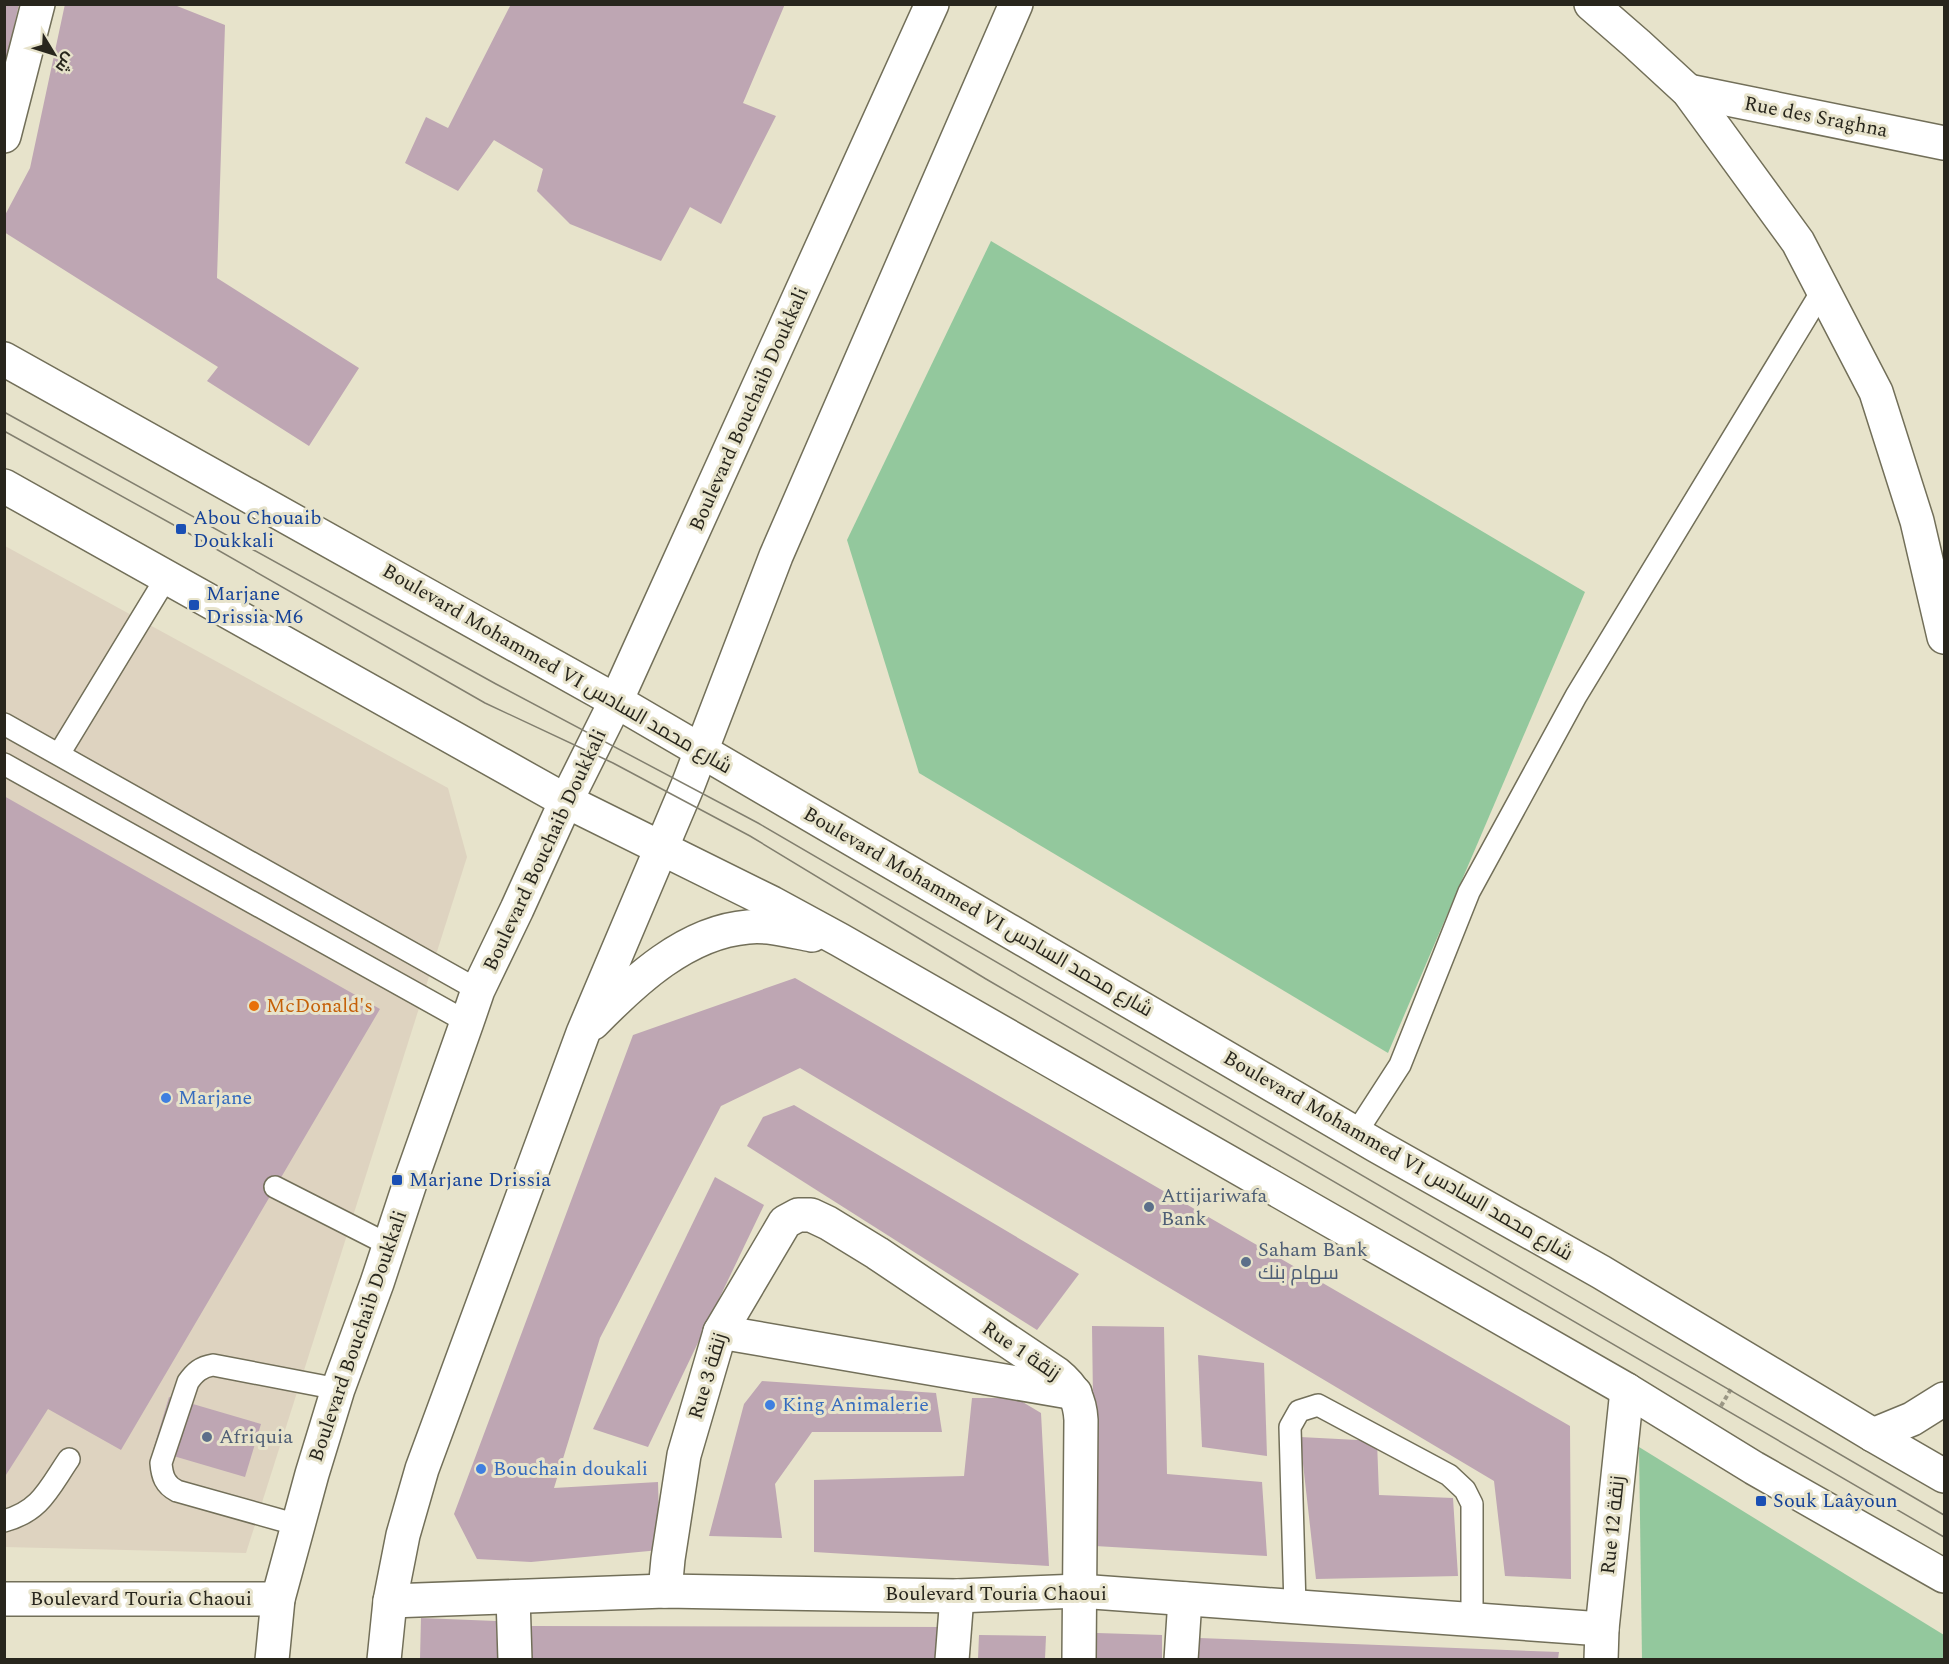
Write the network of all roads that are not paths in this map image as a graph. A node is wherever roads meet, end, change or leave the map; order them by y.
1 (38, 4) edge
2 (932, 4) edge
3 (1016, 4) edge
4 (1591, 4) edge
5 (1688, 91) junction
6 (4, 136) edge
7 (1944, 143) edge
8 (1822, 291) junction
9 (4, 359) edge
10 (4, 486) edge
11 (166, 578) junction
12 (1944, 637) edge
13 (616, 701) junction
14 (4, 724) edge
15 (701, 750) junction
16 (59, 754) junction
17 (4, 764) edge
18 (566, 801) junction
19 (661, 848) junction
20 (840, 940) junction
21 (478, 990) junction
22 (467, 1022) junction
23 (583, 1033) junction
24 (1356, 1133) junction
25 (275, 1187) dead end
26 (828, 1223) joint
27 (389, 1245) junction
28 (720, 1332) junction
29 (338, 1389) junction
30 (1627, 1390) junction
31 (1075, 1393) junction
32 (1944, 1399) edge
33 (1873, 1435) junction
34 (69, 1459) dead end
35 (1944, 1476) edge
36 (4, 1521) edge
37 (298, 1526) junction
38 (1944, 1576) edge
39 (665, 1591) junction
40 (1079, 1591) junction
41 (957, 1596) junction
42 (513, 1597) junction
43 (4, 1599) edge
44 (278, 1599) junction
45 (1185, 1599) junction
46 (390, 1601) junction
47 (1295, 1607) junction
48 (1472, 1620) junction
49 (1602, 1644) edge
50 (272, 1659) edge
51 (384, 1659) edge
52 (515, 1659) edge
53 (952, 1659) edge
54 (1079, 1659) edge
55 (1181, 1659) edge

1 - 6 main road
2 - 13 main road, Boulevard Bouchaib Doukkali
3 - 15 main road
4 - 5 main road
5 - 7 main road, Rue des Sraghna
5 - 8 main road
8 - 12 main road
8 - 24 lane
9 - 13 main road, Boulevard Mohammed VI شارع محمد السادس
10 - 11 main road
11 - 16 lane
11 - 18 main road
13 - 15 main road, Boulevard Mohammed VI شارع محمد السادس
13 - 18 main road, Boulevard Bouchaib Doukkali
14 - 16 lane
15 - 19 main road
15 - 24 main road, Boulevard Mohammed VI شارع محمد السادس
16 - 21 lane
17 - 22 lane
18 - 19 main road
18 - 21 main road, Boulevard Bouchaib Doukkali
19 - 20 main road
19 - 23 main road
20 - 23 main road
20 - 30 main road
21 - 22 main road, Boulevard Bouchaib Doukkali
22 - 27 main road, Boulevard Bouchaib Doukkali
23 - 46 main road
24 - 33 main road, Boulevard Mohammed VI شارع محمد السادس
25 - 27 lane
26 - 28 main road, Rue 3 زنقة
26 - 31 main road, Rue 1 زنقة
27 - 29 main road, Boulevard Bouchaib Doukkali
28 - 31 main road
28 - 39 main road, Rue 3 زنقة
29 - 37 main road, Boulevard Bouchaib Doukkali
29 - 37 lane
30 - 38 main road
30 - 49 main road, Rue 12 زنقة
31 - 40 main road, Rue 1 زنقة
32 - 33 main road
33 - 35 main road, Boulevard Mohammed VI شارع محمد السادس
34 - 36 lane
37 - 44 main road, Boulevard Bouchaib Doukkali
39 - 41 main road, Boulevard Touria Chaoui
39 - 42 main road, Boulevard Touria Chaoui
40 - 41 main road, Boulevard Touria Chaoui
40 - 45 main road, Boulevard Touria Chaoui
40 - 54 main road, Rue 1 زنقة
41 - 53 main road
42 - 46 main road, Boulevard Touria Chaoui
42 - 52 main road
43 - 44 main road, Boulevard Touria Chaoui
44 - 50 main road, Boulevard Bouchaib Doukkali
45 - 47 main road, Boulevard Touria Chaoui
45 - 55 main road
46 - 51 main road
47 - 48 main road, Boulevard Touria Chaoui
47 - 48 lane
48 - 49 main road, Boulevard Touria Chaoui

